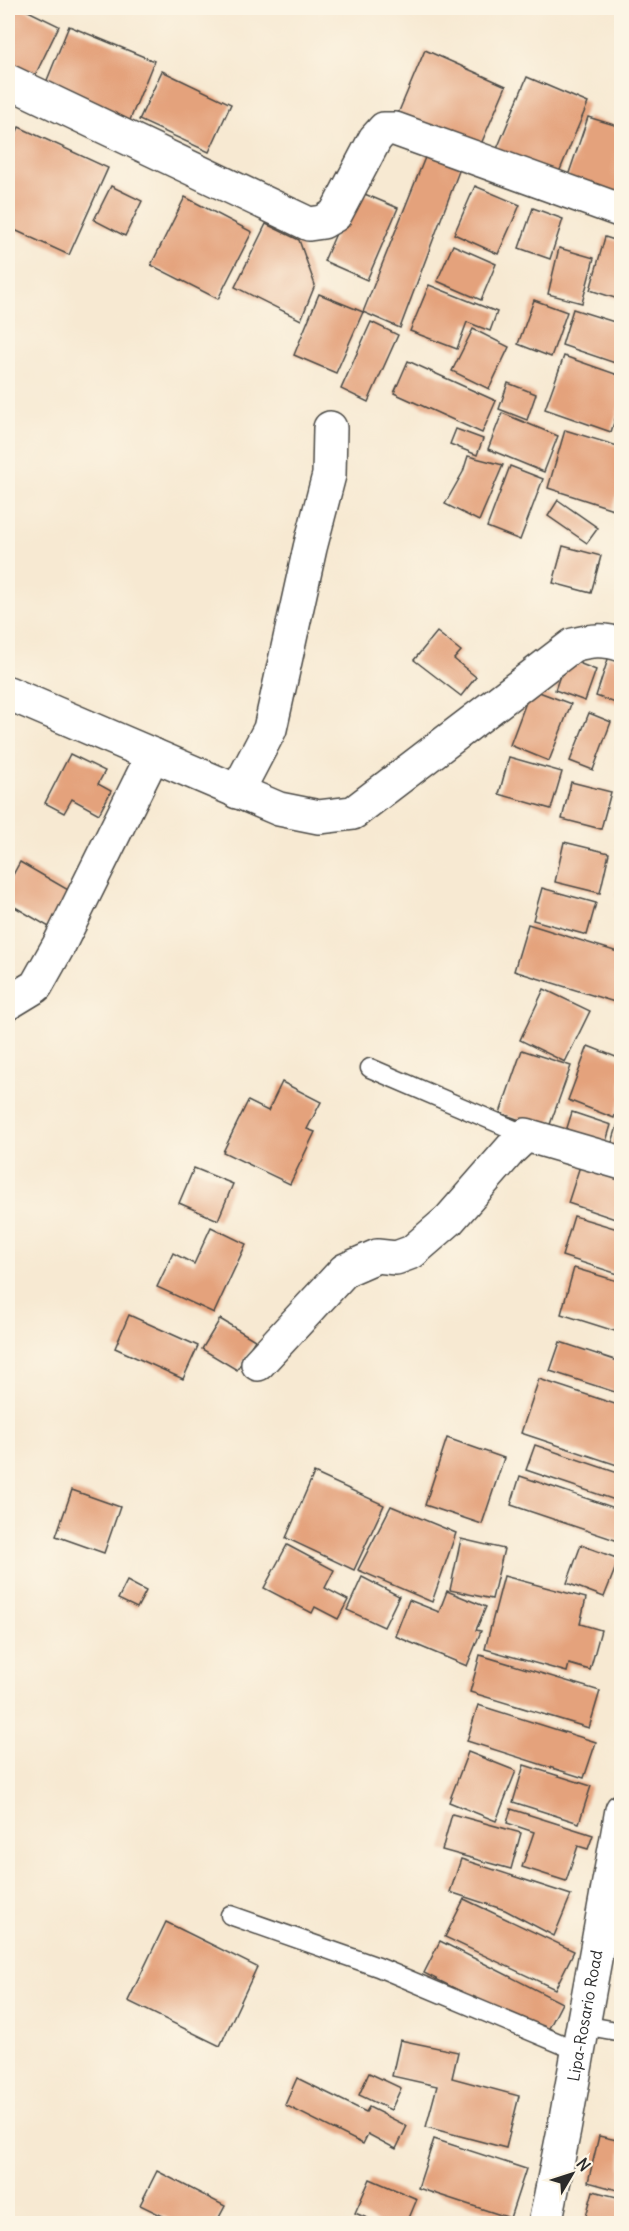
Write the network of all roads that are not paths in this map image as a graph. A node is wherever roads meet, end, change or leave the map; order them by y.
1 (8, 81) edge
2 (621, 211) edge
3 (330, 428) dead end
4 (621, 645) edge
5 (8, 693) edge
6 (153, 755) junction
7 (237, 792) junction
8 (8, 1003) edge
9 (370, 1068) dead end
10 (526, 1135) junction
11 (621, 1163) edge
12 (258, 1364) dead end
13 (621, 1810) edge
14 (230, 1915) dead end
15 (621, 2032) edge
16 (581, 2038) junction
17 (545, 2223) edge

1 - 2 street
3 - 7 street
4 - 7 street
5 - 6 street
6 - 7 street
6 - 8 street
9 - 10 lane
10 - 11 street
10 - 12 street
13 - 16 street, Lipa-Rosario Road
14 - 16 lane
15 - 16 lane
16 - 17 street, Lipa-Rosario Road

